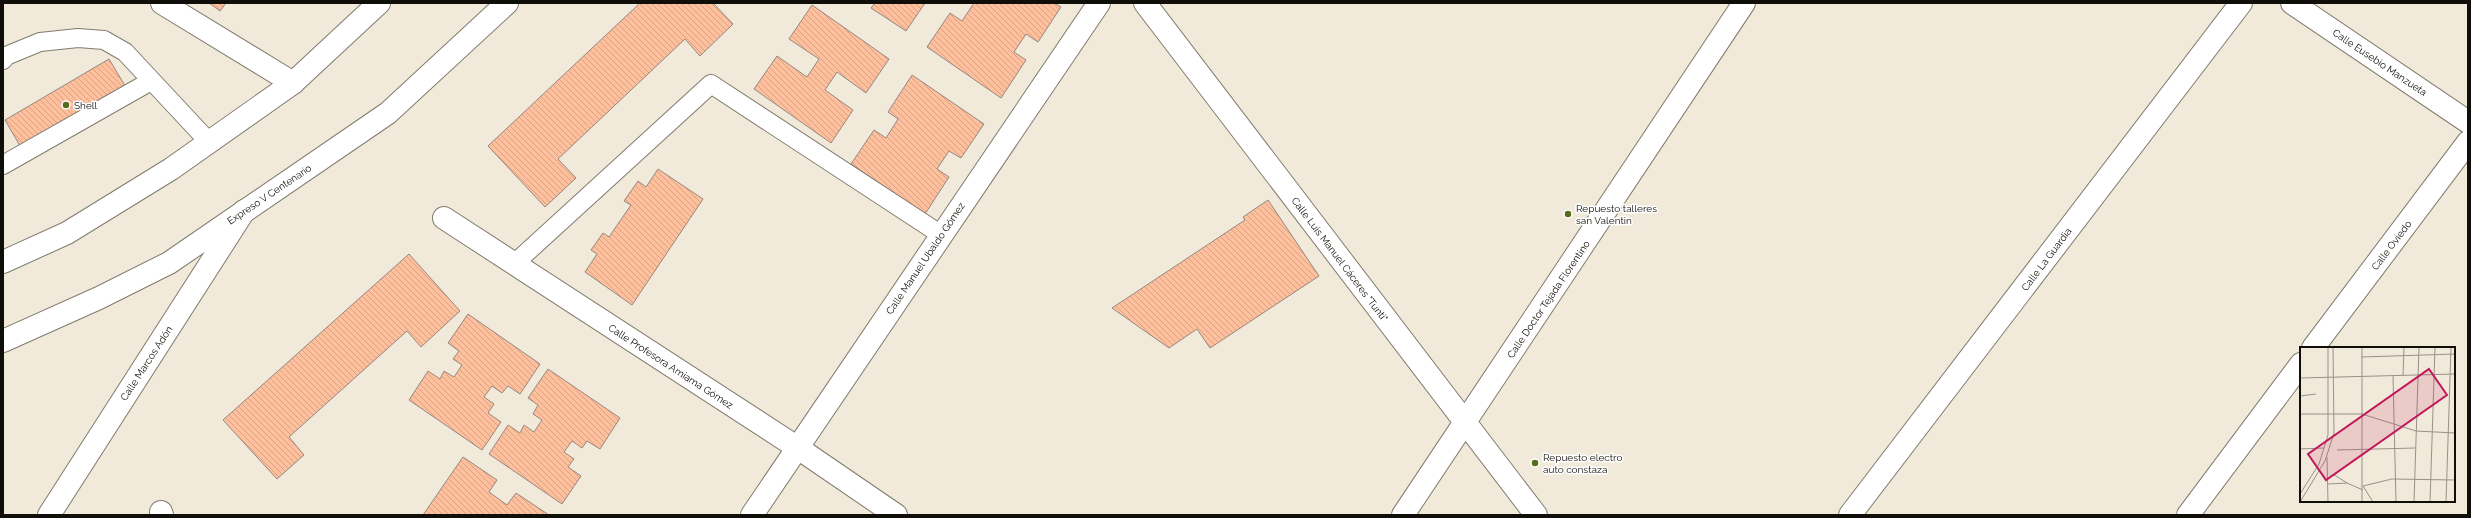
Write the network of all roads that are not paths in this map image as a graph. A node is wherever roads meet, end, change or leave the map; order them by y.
1 (162, 3) edge
2 (379, 3) edge
3 (507, 3) edge
4 (1099, 3) edge
5 (1146, 3) edge
6 (1744, 3) edge
7 (2241, 3) edge
8 (2292, 3) edge
9 (3, 60) edge
10 (151, 81) junction
11 (293, 83) junction
12 (2468, 122) edge
13 (209, 142) junction
14 (2468, 142) edge
15 (3, 165) edge
16 (244, 211) junction
17 (444, 218) dead end
18 (940, 234) junction
19 (3, 262) edge
20 (514, 264) junction
21 (3, 341) edge
22 (2314, 347) edge
23 (2300, 365) edge
24 (1465, 423) junction
25 (798, 448) junction
26 (49, 515) edge
27 (752, 515) edge
28 (896, 515) edge
29 (1403, 515) edge
30 (1536, 515) edge
31 (1850, 515) edge
32 (2188, 515) edge

1 - 11 street
2 - 11 street
3 - 16 street, Expreso V Centenario
4 - 18 street, Calle Manuel Ubaldo Gómez
5 - 24 street, Calle Luis Manuel Cáceres "Tunti"
6 - 24 street, Calle Doctor Tejada Florentino
7 - 31 street, Calle La Guardia
8 - 12 street, Calle Eusebio Manzueta
9 - 10 lane
10 - 13 lane
10 - 15 lane
11 - 13 street
13 - 19 street
14 - 22 street, Calle Oviedo
16 - 21 street, Expreso V Centenario
16 - 26 street, Calle Marcos Adón
17 - 20 street, Calle Profesora Amiama Gómez
18 - 20 lane
18 - 25 street, Calle Manuel Ubaldo Gómez
20 - 25 street, Calle Profesora Amiama Gómez
23 - 32 street
24 - 29 street, Calle Doctor Tejada Florentino
24 - 30 street, Calle Luis Manuel Cáceres "Tunti"
25 - 27 street, Calle Manuel Ubaldo Gómez
25 - 28 street, Calle Profesora Amiama Gómez

